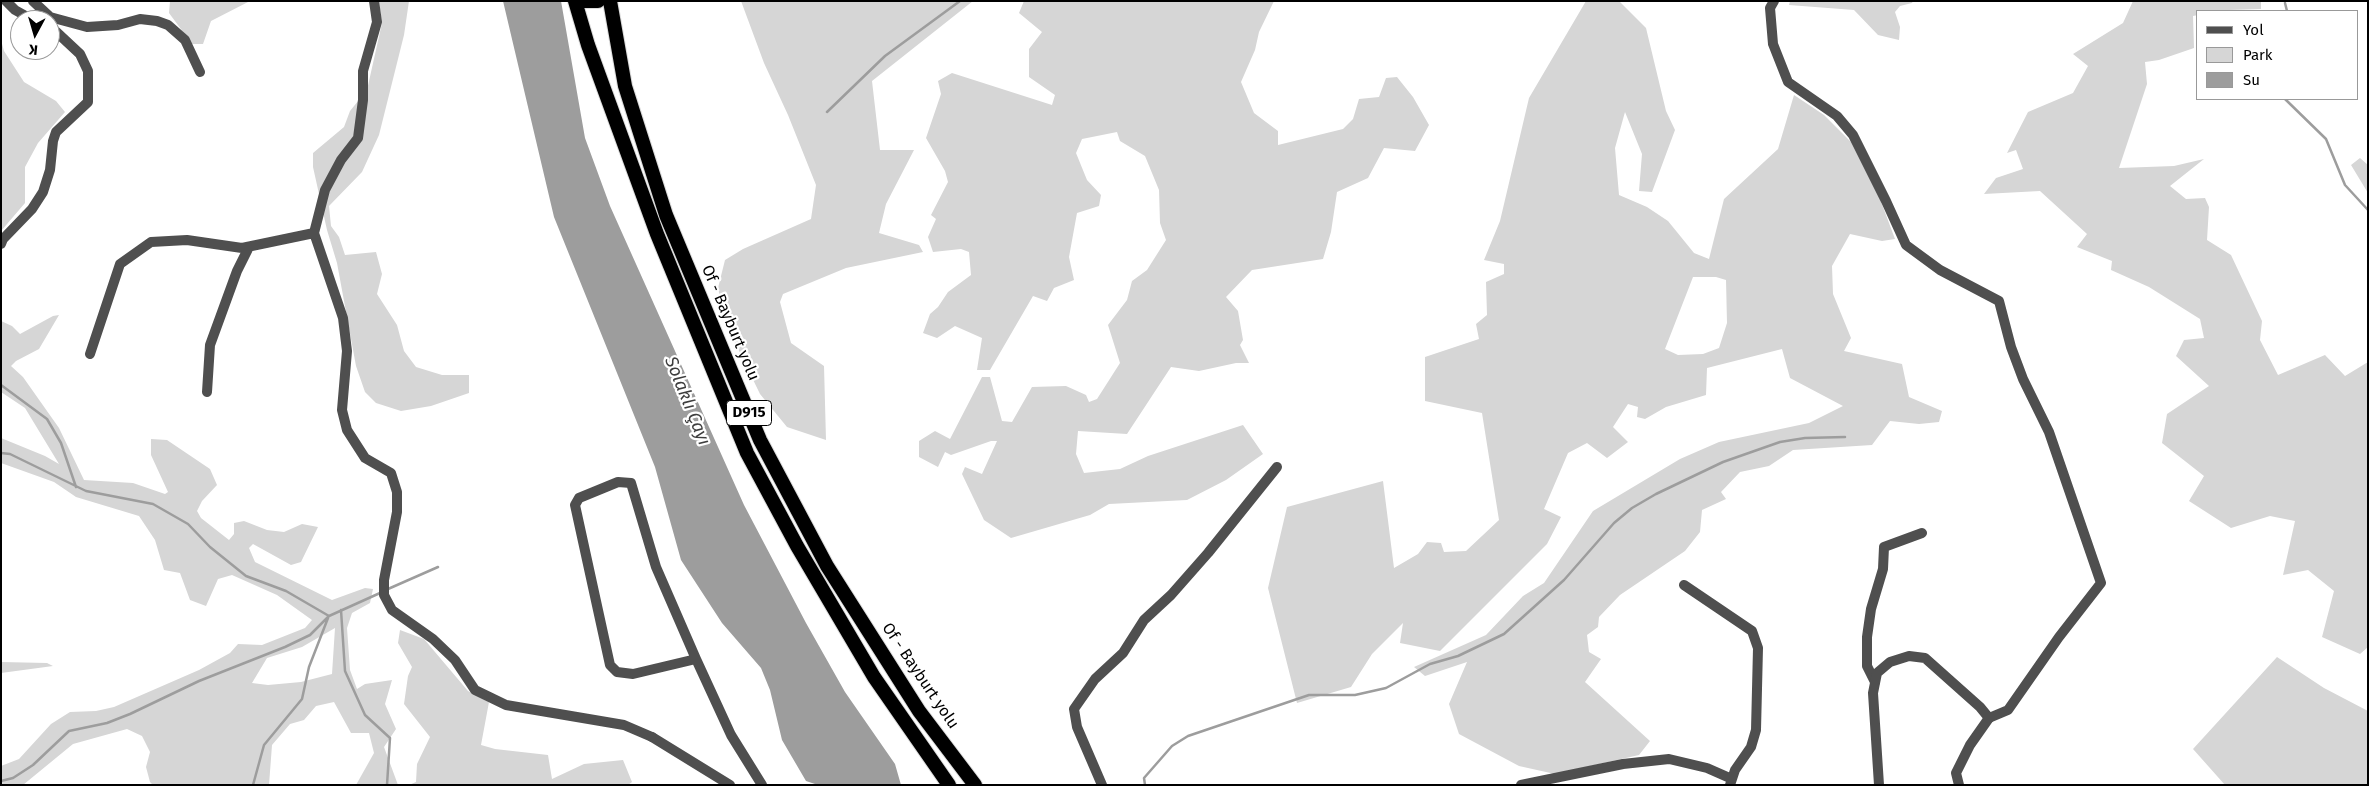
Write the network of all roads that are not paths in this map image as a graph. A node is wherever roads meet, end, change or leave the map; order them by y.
1 (6, 1) edge
2 (32, 1) edge
3 (374, 1) edge
4 (575, 1) edge
5 (581, 1) edge
6 (598, 1) edge
7 (610, 1) edge
8 (1774, 1) edge
9 (15, 10) edge
10 (60, 35) edge
11 (200, 72) dead end
12 (314, 233) junction
13 (1, 244) edge
14 (249, 247) junction
15 (90, 354) dead end
16 (207, 392) dead end
17 (1277, 467) dead end
18 (1922, 533) dead end
19 (1684, 585) dead end
20 (696, 659) junction
21 (1875, 682) junction
22 (1989, 718) junction
23 (1731, 782) edge
24 (730, 785) edge
25 (762, 785) edge
26 (949, 785) edge
27 (975, 785) edge
28 (1102, 785) edge
29 (1521, 785) edge
30 (1879, 785) edge
31 (1959, 785) edge

1 - 9 street
2 - 11 street
3 - 12 street
4 - 26 highway, Of - Bayburt yolu / D915
5 - 6 highway
7 - 27 highway, Of - Bayburt yolu / D915
8 - 22 street
10 - 13 street
12 - 14 street
12 - 24 street
14 - 15 street
14 - 16 street
17 - 28 street
18 - 21 street
19 - 23 street
20 - 20 street
20 - 25 street
21 - 22 street
21 - 30 street
22 - 31 street
23 - 29 street

